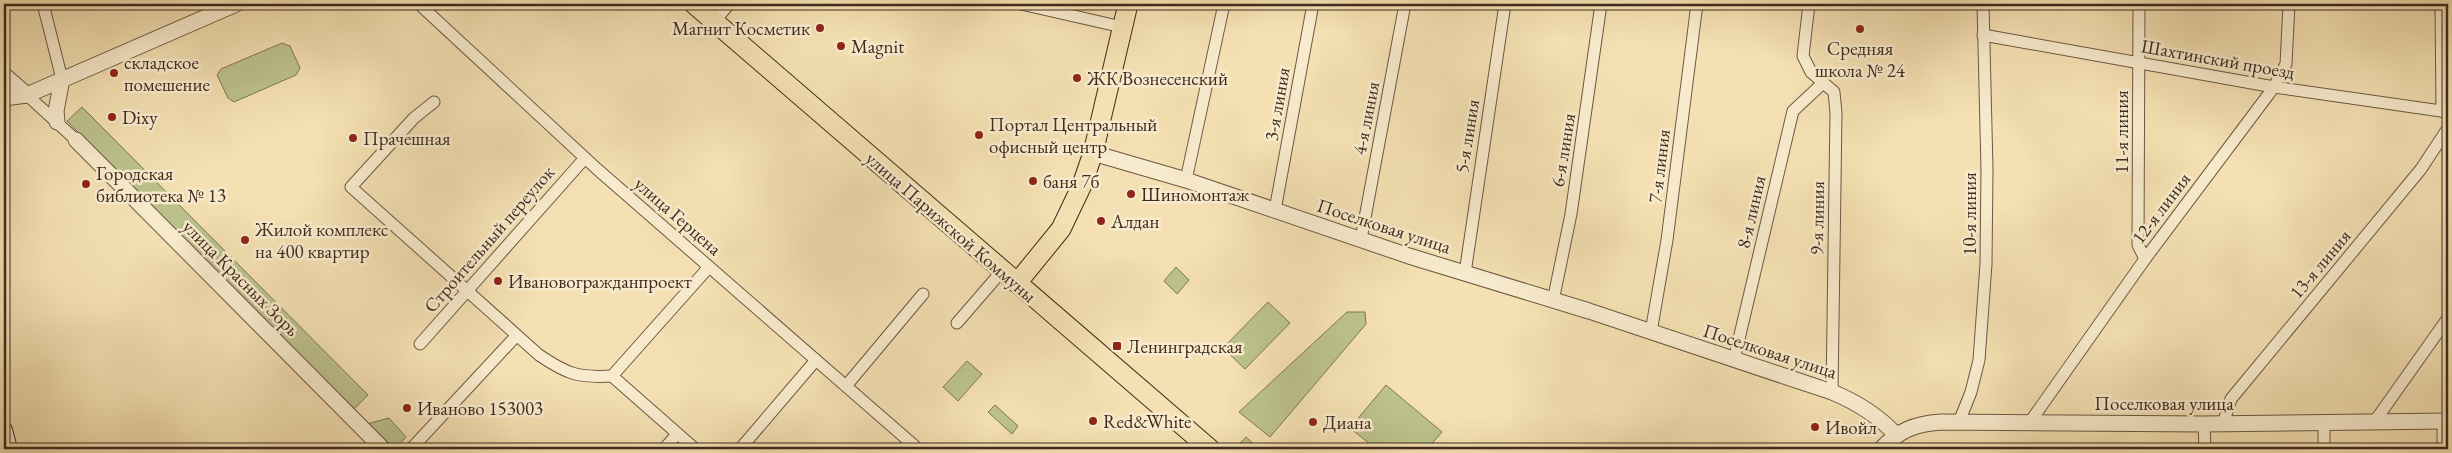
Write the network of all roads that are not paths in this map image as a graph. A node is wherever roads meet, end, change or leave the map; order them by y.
1 (43, 4) edge
2 (236, 4) edge
3 (419, 4) edge
4 (694, 4) edge
5 (729, 4) edge
6 (1022, 4) edge
7 (1128, 4) edge
8 (1224, 4) edge
9 (1313, 4) edge
10 (1405, 4) edge
11 (1505, 4) edge
12 (1601, 4) edge
13 (1697, 4) edge
14 (1809, 4) edge
15 (1983, 4) edge
16 (2139, 4) edge
17 (2289, 4) edge
18 (2441, 4) edge
19 (714, 22) junction
20 (1122, 28) junction
21 (1983, 35) junction
22 (2139, 62) junction
23 (4, 75) edge
24 (62, 79) junction
25 (1823, 83) junction
26 (2274, 87) junction
27 (27, 95) junction
28 (4, 98) edge
29 (434, 102) dead end
30 (2445, 112) edge
31 (57, 122) junction
32 (2448, 128) edge
33 (76, 140) joint
34 (1093, 153) junction
35 (585, 158) junction
36 (1186, 180) junction
37 (1275, 210) junction
38 (1361, 240) junction
39 (2145, 258) junction
40 (709, 266) junction
41 (1002, 271) junction
42 (1464, 273) junction
43 (1017, 283) junction
44 (466, 292) junction
45 (923, 294) dead end
46 (1553, 300) junction
47 (2448, 318) edge
48 (957, 323) dead end
49 (1651, 332) junction
50 (516, 336) junction
51 (420, 344) dead end
52 (816, 360) junction
53 (1734, 360) junction
54 (612, 376) junction
55 (846, 386) junction
56 (1832, 392) junction
57 (2324, 421) junction
58 (2375, 421) junction
59 (2446, 421) edge
60 (1958, 422) junction
61 (2030, 422) junction
62 (2204, 424) junction
63 (2223, 424) junction
64 (4, 430) edge
65 (678, 434) junction
66 (1896, 435) junction
67 (9, 449) edge
68 (382, 449) edge
69 (411, 449) edge
70 (664, 449) edge
71 (695, 449) edge
72 (740, 449) edge
73 (918, 449) edge
74 (1209, 449) edge
75 (1882, 449) edge
76 (2205, 449) edge
77 (2324, 449) edge
78 (2443, 449) edge

1 - 24 street
2 - 24 street
3 - 35 street, улица Герцена
4 - 19 main road, улица Парижской Коммуны
5 - 19 street
6 - 20 street
7 - 20 main road
8 - 36 street
9 - 37 street, 3-я линия
10 - 38 street, 4-я линия
11 - 42 street, 5-я линия
12 - 46 street, 6-я линия
13 - 49 street, 7-я линия
14 - 25 street, 9-я линия
15 - 21 street, 10-я линия
16 - 22 street, 11-я линия
17 - 26 street, 12-я линия
18 - 30 street
19 - 41 main road, улица Парижской Коммуны
20 - 34 main road
21 - 22 street, Шахтинский проезд
21 - 60 street, 10-я линия
22 - 26 street, Шахтинский проезд
22 - 39 street, 11-я линия
23 - 27 street, улица Красных Зорь
24 - 27 street
24 - 31 street
25 - 53 street, 8-я линия
25 - 56 street, 9-я линия
26 - 30 street, Шахтинский проезд
26 - 39 street, 12-я линия
27 - 28 street
27 - 31 street, улица Красных Зорь
29 - 44 street
31 - 33 street, улица Красных Зорь
32 - 63 street, 13-я линия
33 - 68 street, улица Красных Зорь
34 - 36 street, Поселковая улица
34 - 43 main road
35 - 40 street, улица Герцена
35 - 44 street, Строительный переулок
36 - 37 street, Поселковая улица
37 - 38 street, Поселковая улица
38 - 42 street, Поселковая улица
39 - 61 street, 12-я линия
40 - 52 street, улица Герцена
40 - 54 street
41 - 43 main road, улица Парижской Коммуны
41 - 48 street
42 - 46 street, Поселковая улица
43 - 74 main road, улица Парижской Коммуны
44 - 50 street
44 - 51 street, Строительный переулок
45 - 55 street
46 - 49 street, Поселковая улица
47 - 58 street
49 - 53 street, Поселковая улица
50 - 54 street
50 - 69 street
52 - 55 street, улица Герцена
52 - 72 street
53 - 56 street, Поселковая улица
54 - 65 street
55 - 73 street, улица Герцена
56 - 66 street, Поселковая улица
57 - 58 street, Поселковая улица
57 - 63 street, Поселковая улица
57 - 77 street
58 - 59 street, Поселковая улица
59 - 78 street
60 - 61 street, Поселковая улица
60 - 66 street, Поселковая улица
61 - 62 street, Поселковая улица
62 - 63 street, Поселковая улица
62 - 76 street
64 - 67 main road
65 - 70 street
65 - 71 street
66 - 75 street

